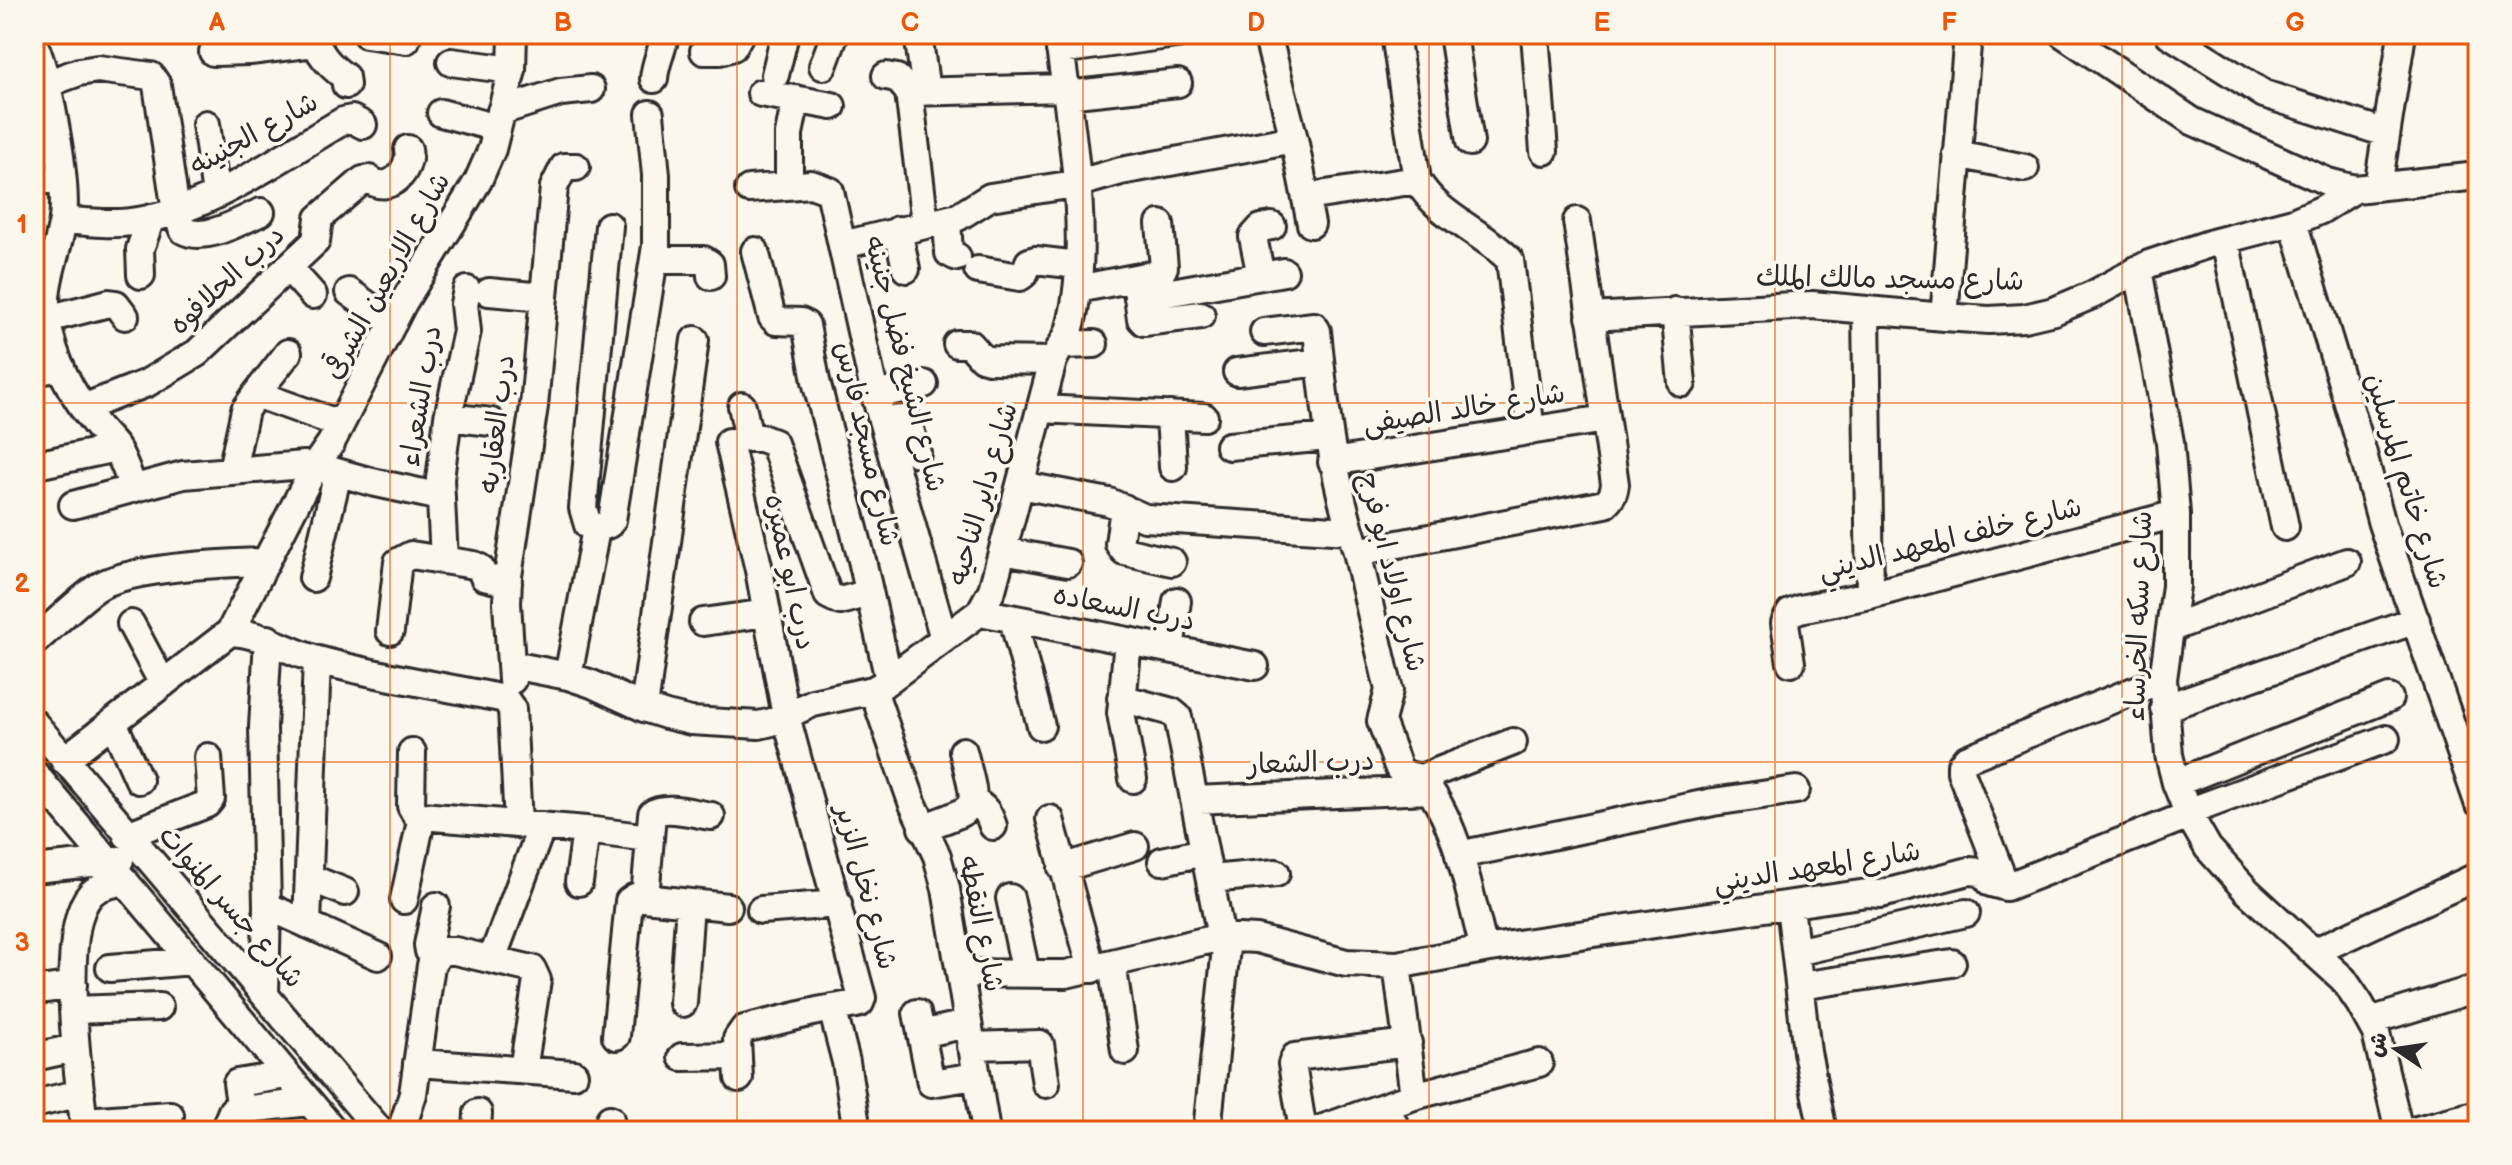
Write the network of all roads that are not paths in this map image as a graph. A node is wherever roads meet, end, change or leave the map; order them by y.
1 (366, 34) edge
2 (513, 34) edge
3 (665, 34) edge
4 (740, 34) edge
5 (785, 34) edge
6 (835, 34) edge
7 (918, 34) edge
8 (1173, 34) edge
9 (1267, 34) edge
10 (1395, 34) edge
11 (1453, 34) edge
12 (1535, 34) edge
13 (1968, 34) edge
14 (2063, 34) edge
15 (2169, 34) edge
16 (2402, 34) edge
17 (314, 38) edge
18 (406, 40) dead end
19 (1059, 42) edge
20 (34, 44) edge
21 (704, 51) dead end
22 (213, 52) dead end
23 (451, 62) dead end
24 (823, 66) dead end
25 (512, 70) junction
26 (886, 76) dead end
27 (654, 79) dead end
28 (1178, 83) dead end
29 (46, 84) junction
30 (346, 85) dead end
31 (591, 89) dead end
32 (918, 91) junction
33 (1065, 91) junction
34 (796, 99) junction
35 (832, 106) dead end
36 (441, 113) dead end
37 (650, 114) dead end
38 (499, 119) junction
39 (206, 124) dead end
40 (363, 125) dead end
41 (2386, 133) junction
42 (1294, 139) junction
43 (1470, 142) dead end
44 (408, 149) dead end
45 (1544, 151) dead end
46 (1957, 154) junction
47 (576, 167) dead end
48 (2025, 168) dead end
49 (2478, 176) edge
50 (61, 179) junction
51 (1417, 180) junction
52 (34, 181) edge
53 (789, 184) junction
54 (1075, 184) junction
55 (2366, 188) junction
56 (749, 189) dead end
57 (216, 195) junction
58 (1306, 197) junction
59 (261, 212) dead end
60 (163, 215) junction
61 (63, 220) junction
62 (1577, 221) dead end
63 (936, 222) junction
64 (2293, 222) junction
65 (1160, 224) dead end
66 (1311, 224) dead end
67 (609, 226) dead end
68 (1272, 226) dead end
69 (898, 230) junction
70 (2225, 240) junction
71 (843, 245) junction
72 (755, 251) dead end
73 (654, 260) junction
74 (288, 267) junction
75 (906, 269) dead end
76 (2138, 269) junction
77 (141, 275) dead end
78 (711, 276) dead end
79 (1077, 277) junction
80 (1137, 288) junction
81 (349, 292) dead end
82 (313, 295) dead end
83 (543, 297) junction
84 (1866, 310) junction
85 (1675, 311) junction
86 (1201, 315) dead end
87 (125, 316) dead end
88 (1590, 317) junction
89 (1944, 317) junction
90 (47, 319) junction
91 (393, 323) junction
92 (1264, 332) dead end
93 (695, 340) dead end
94 (957, 344) dead end
95 (1094, 344) dead end
96 (288, 353) dead end
97 (1058, 353) junction
98 (1320, 362) junction
99 (61, 367) junction
100 (34, 372) edge
101 (1237, 372) dead end
102 (1682, 383) dead end
103 (924, 384) dead end
104 (256, 394) junction
105 (742, 406) dead end
106 (83, 408) junction
107 (879, 408) junction
108 (1041, 409) junction
109 (1170, 415) junction
110 (448, 417) junction
111 (1204, 417) dead end
112 (1605, 419) junction
113 (491, 422) dead end
114 (340, 424) junction
115 (1531, 431) junction
116 (729, 442) dead end
117 (1229, 446) dead end
118 (116, 448) junction
119 (1330, 450) junction
120 (917, 453) dead end
121 (41, 464) dead end
122 (1173, 467) dead end
123 (327, 469) junction
124 (232, 470) junction
125 (1020, 485) junction
126 (133, 488) junction
127 (441, 497) junction
128 (73, 505) dead end
129 (1124, 508) junction
130 (2176, 514) junction
131 (2285, 527) dead end
132 (596, 529) junction
133 (1353, 541) junction
134 (1003, 551) junction
135 (444, 560) junction
136 (266, 562) junction
137 (1172, 562) dead end
138 (2347, 562) dead end
139 (1068, 563) dead end
140 (313, 578) dead end
141 (508, 583) junction
142 (869, 593) junction
143 (1870, 595) junction
144 (1177, 601) dead end
145 (980, 612) junction
146 (767, 613) junction
147 (1013, 619) junction
148 (2416, 620) junction
149 (703, 622) dead end
150 (131, 624) dead end
151 (2171, 628) junction
152 (390, 631) dead end
153 (230, 632) junction
154 (268, 639) junction
155 (944, 639) junction
156 (1128, 641) junction
157 (34, 642) edge
158 (1170, 649) junction
159 (317, 660) junction
160 (1791, 663) dead end
161 (512, 665) junction
162 (1255, 666) dead end
163 (568, 676) junction
164 (2163, 679) junction
165 (163, 684) junction
166 (881, 685) junction
167 (1121, 698) junction
168 (2389, 698) dead end
169 (510, 703) junction
170 (644, 708) junction
171 (2164, 708) junction
172 (786, 716) junction
173 (113, 722) junction
174 (34, 723) edge
175 (1041, 726) dead end
176 (2386, 739) dead end
177 (1513, 742) dead end
178 (963, 751) dead end
179 (412, 752) dead end
180 (208, 757) dead end
181 (64, 760) junction
182 (34, 773) edge
183 (1133, 779) dead end
184 (139, 780) dead end
185 (2176, 783) junction
186 (1426, 784) junction
187 (1796, 790) dead end
188 (1194, 800) junction
189 (973, 802) junction
190 (2478, 802) edge
191 (2189, 814) junction
192 (422, 816) junction
193 (711, 816) dead end
194 (1050, 819) dead end
195 (530, 825) junction
196 (993, 826) dead end
197 (922, 828) junction
198 (586, 830) junction
199 (127, 835) junction
200 (649, 838) junction
201 (1135, 846) dead end
202 (1204, 852) junction
203 (1459, 855) junction
204 (148, 859) junction
205 (1162, 861) dead end
206 (1062, 868) junction
207 (34, 869) edge
208 (117, 871) junction
209 (1276, 873) dead end
210 (2478, 876) edge
211 (310, 878) junction
212 (1210, 879) junction
213 (579, 882) dead end
214 (2006, 887) junction
215 (345, 892) dead end
216 (645, 898) junction
217 (1010, 898) dead end
218 (404, 900) dead end
219 (690, 903) junction
220 (838, 904) junction
221 (267, 906) junction
222 (436, 906) dead end
223 (1790, 906) junction
224 (728, 907) dead end
225 (761, 910) dead end
226 (1966, 913) dead end
227 (307, 924) junction
228 (1224, 937) junction
229 (1484, 949) junction
230 (1796, 952) junction
231 (2314, 952) junction
232 (378, 956) dead end
233 (435, 956) junction
234 (492, 959) junction
235 (192, 961) junction
236 (1952, 963) dead end
237 (1397, 965) junction
238 (1102, 966) junction
239 (110, 968) dead end
240 (960, 973) junction
241 (1026, 973) junction
242 (1800, 986) junction
243 (2478, 988) edge
244 (34, 991) edge
245 (265, 995) junction
246 (73, 997) junction
247 (683, 1003) dead end
248 (159, 1007) dead end
249 (832, 1008) junction
250 (2370, 1021) junction
251 (969, 1035) junction
252 (616, 1036) dead end
253 (1408, 1043) junction
254 (75, 1048) junction
255 (1125, 1051) dead end
256 (34, 1057) edge
257 (682, 1057) dead end
258 (417, 1063) junction
259 (1539, 1063) dead end
260 (523, 1070) junction
261 (574, 1074) dead end
262 (287, 1075) junction
263 (976, 1076) junction
264 (1046, 1084) dead end
265 (81, 1093) junction
266 (1414, 1096) junction
267 (309, 1102) junction
268 (34, 1104) edge
269 (1386, 1106) junction
270 (2478, 1114) edge
271 (170, 1115) dead end
272 (235, 1120) edge
273 (85, 1126) edge
274 (334, 1131) edge
275 (380, 1131) edge
276 (401, 1131) edge
277 (857, 1131) edge
278 (986, 1131) edge
279 (1207, 1131) edge
280 (1303, 1131) edge
281 (1315, 1131) edge
282 (1397, 1131) edge
283 (1823, 1131) edge
284 (2399, 1131) edge
285 (2413, 1131) edge

1 - 18 street
2 - 25 street, شارع الاربعين الشرقى
3 - 27 street
4 - 21 street
5 - 34 street
6 - 24 street
7 - 32 street
8 - 19 street
9 - 42 street
10 - 51 street
11 - 43 street
12 - 45 street
13 - 46 street
14 - 55 street
15 - 41 street
16 - 41 street
17 - 22 street
17 - 30 street
19 - 33 street, شارع داير الناحيه
20 - 29 street
23 - 25 street
25 - 38 street, شارع الاربعين الشرقى
26 - 32 street
28 - 33 street
29 - 50 street
29 - 60 street, شارع الجنينه
31 - 38 street
32 - 33 street
32 - 63 street
33 - 54 street, شارع داير الناحيه
34 - 35 street
34 - 53 street
36 - 38 street
37 - 73 street
38 - 91 street, شارع الاربعين الشرقى
39 - 57 street
40 - 57 street, شارع الجنينه
41 - 55 street
42 - 54 street
42 - 58 street
44 - 74 street, درب الحلافوه
46 - 48 street
46 - 89 street
47 - 83 street, درب العقاربه
49 - 55 street
50 - 52 street
50 - 61 street
51 - 58 street
51 - 115 street
53 - 56 street, شارع الشيخ فضل جنينه
53 - 71 street, شارع الشيخ فضل جنينه
54 - 63 street
54 - 79 street, شارع داير الناحيه
55 - 64 street, شارع مسجد مالك الملك
57 - 60 street, شارع الجنينه
58 - 66 street
59 - 60 street, شارع الجنينه
60 - 61 street, شارع الجنينه
60 - 77 street
61 - 90 street
62 - 88 street
63 - 69 street
63 - 79 street
64 - 70 street, شارع مسجد مالك الملك
64 - 148 street, شارع خاتم المرسلين
65 - 80 street
67 - 132 street
68 - 80 street
69 - 71 street
69 - 75 street
70 - 76 street, شارع مسجد مالك الملك
70 - 131 street
71 - 107 street, شارع الشيخ فضل جنينه
72 - 142 street, شارع مسجد فارس
73 - 78 street
73 - 132 street
74 - 82 street
74 - 106 street, درب الحلافوه
76 - 89 street, شارع مسجد مالك الملك
76 - 130 street, شارع سكه الخرساء
79 - 80 street
79 - 97 street, شارع داير الناحيه
80 - 86 street
81 - 91 street
83 - 110 street, درب الشعراء
83 - 141 street, درب العقاربه
84 - 85 street, شارع مسجد مالك الملك
84 - 89 street, شارع مسجد مالك الملك
84 - 143 street
85 - 88 street, شارع مسجد مالك الملك
85 - 102 street
87 - 90 street
88 - 112 street
90 - 99 street
91 - 114 street, شارع الاربعين الشرقى
92 - 98 street, شارع اولاد ابو فرج
93 - 170 street
94 - 97 street
95 - 97 street
96 - 104 street
97 - 108 street, شارع داير الناحيه
98 - 101 street
98 - 119 street, شارع اولاد ابو فرج
99 - 100 street
99 - 106 street
103 - 107 street
104 - 114 street
104 - 124 street
105 - 142 street
106 - 118 street
107 - 120 street
107 - 155 street, شارع الشيخ فضل جنينه
108 - 109 street
108 - 125 street, شارع داير الناحيه
109 - 111 street
109 - 122 street
110 - 113 street
110 - 127 street, درب الشعراء
112 - 115 street, شارع خالد الصيفى
112 - 133 street
114 - 123 street, شارع الاربعين الشرقى
115 - 119 street, شارع خالد الصيفى
116 - 146 street, درب ابو عميره
117 - 119 street, شارع خالد الصيفى
118 - 121 street
118 - 126 street
119 - 133 street, شارع اولاد ابو فرج
123 - 124 street
123 - 127 street
123 - 136 street
123 - 140 street
124 - 126 street
125 - 129 street
125 - 134 street, شارع داير الناحيه
126 - 128 street
127 - 135 street, درب الشعراء
129 - 133 street
129 - 137 street
130 - 143 street, شارع خلف المعهد الديني
130 - 151 street, شارع سكه الخرساء
132 - 163 street
133 - 186 street, شارع اولاد ابو فرج
134 - 139 street
134 - 145 street, شارع داير الناحيه
135 - 141 street
135 - 152 street
136 - 153 street
136 - 157 street
138 - 151 street
141 - 161 street, درب العقاربه
142 - 166 street, شارع مسجد فارس
143 - 160 street, شارع خلف المعهد الديني
144 - 158 street
145 - 147 street, درب السعاده
145 - 155 street, شارع داير الناحيه
146 - 149 street
146 - 172 street, درب ابو عميره
147 - 156 street, درب السعاده
147 - 175 street
148 - 171 street
148 - 190 street, شارع خاتم المرسلين
150 - 165 street
151 - 164 street, شارع سكه الخرساء
153 - 154 street
153 - 165 street
154 - 159 street
154 - 221 street
155 - 166 street, شارع داير الناحيه
156 - 158 street, درب السعاده
156 - 167 street
158 - 162 street, درب السعاده
159 - 169 street
159 - 211 street
161 - 163 street, شارع داير الناحيه
161 - 169 street, درب العقاربه
163 - 170 street, شارع داير الناحيه
164 - 171 street, شارع سكه الخرساء
164 - 214 street
165 - 173 street
166 - 172 street, شارع داير الناحيه
166 - 197 street, شارع النقطه
167 - 183 street
167 - 188 street
168 - 185 street
169 - 195 street, درب العقاربه
170 - 172 street, شارع داير الناحيه
171 - 185 street, شارع سكه الخرساء
172 - 220 street, شارع نخل الزير
173 - 181 street
173 - 184 street
174 - 181 street, شارع جسر المنوات
176 - 191 street
177 - 186 street, درب الشعار
178 - 189 street
179 - 192 street
180 - 199 street
181 - 199 street, شارع جسر المنوات
182 - 208 street
185 - 191 street, شارع سكه الخرساء
186 - 188 street, درب الشعار
186 - 203 street, شارع اولاد ابو فرج
187 - 203 street
188 - 202 street
189 - 196 street
189 - 197 street
191 - 214 street
191 - 231 street, شارع سكه الخرساء
192 - 195 street
192 - 218 street
193 - 200 street
194 - 206 street
195 - 198 street
195 - 234 street
197 - 240 street, شارع النقطه
198 - 200 street
198 - 213 street
199 - 204 street, شارع جسر المنوات
200 - 216 street
201 - 206 street
202 - 205 street
202 - 212 street
203 - 229 street, شارع اولاد ابو فرج
204 - 208 street
204 - 245 street, شارع جسر المنوات
206 - 238 street
207 - 208 street
208 - 235 street
208 - 246 street
209 - 212 street
210 - 231 street
211 - 215 street
211 - 227 street
212 - 228 street
214 - 223 street, شارع المعهد الديني
216 - 219 street
216 - 252 street
217 - 241 street
219 - 224 street
219 - 247 street
220 - 225 street
220 - 249 street, شارع نخل الزير
221 - 227 street
221 - 245 street
222 - 233 street
223 - 229 street, شارع المعهد الديني
223 - 230 street
226 - 230 street
227 - 232 street
228 - 237 street, شارع المعهد الديني
228 - 238 street, شارع المعهد الديني
228 - 279 street
229 - 237 street, شارع المعهد الديني
230 - 242 street
231 - 250 street, شارع سكه الخرساء
233 - 234 street
233 - 258 street
234 - 260 street
235 - 239 street
235 - 262 street
236 - 242 street
237 - 253 street
238 - 241 street, شارع المعهد الديني
238 - 255 street
240 - 241 street, شارع المعهد الديني
240 - 251 street, شارع النقطه
242 - 283 street
243 - 250 street
244 - 246 street
245 - 275 street, شارع جسر المنوات
246 - 248 street
246 - 254 street
249 - 257 street, شارع نخل الزير
249 - 277 street
250 - 284 street, شارع سكه الخرساء
251 - 263 street, شارع النقطه
251 - 263 street
251 - 264 street
253 - 266 street
253 - 280 street
254 - 256 street
254 - 265 street
258 - 260 street
258 - 276 street
259 - 266 street
260 - 261 street
262 - 267 street
262 - 272 street
263 - 278 street, شارع النقطه
265 - 268 street
265 - 273 street
266 - 269 street
267 - 272 street
267 - 274 street
269 - 281 street
269 - 282 street
270 - 285 street
271 - 273 street

